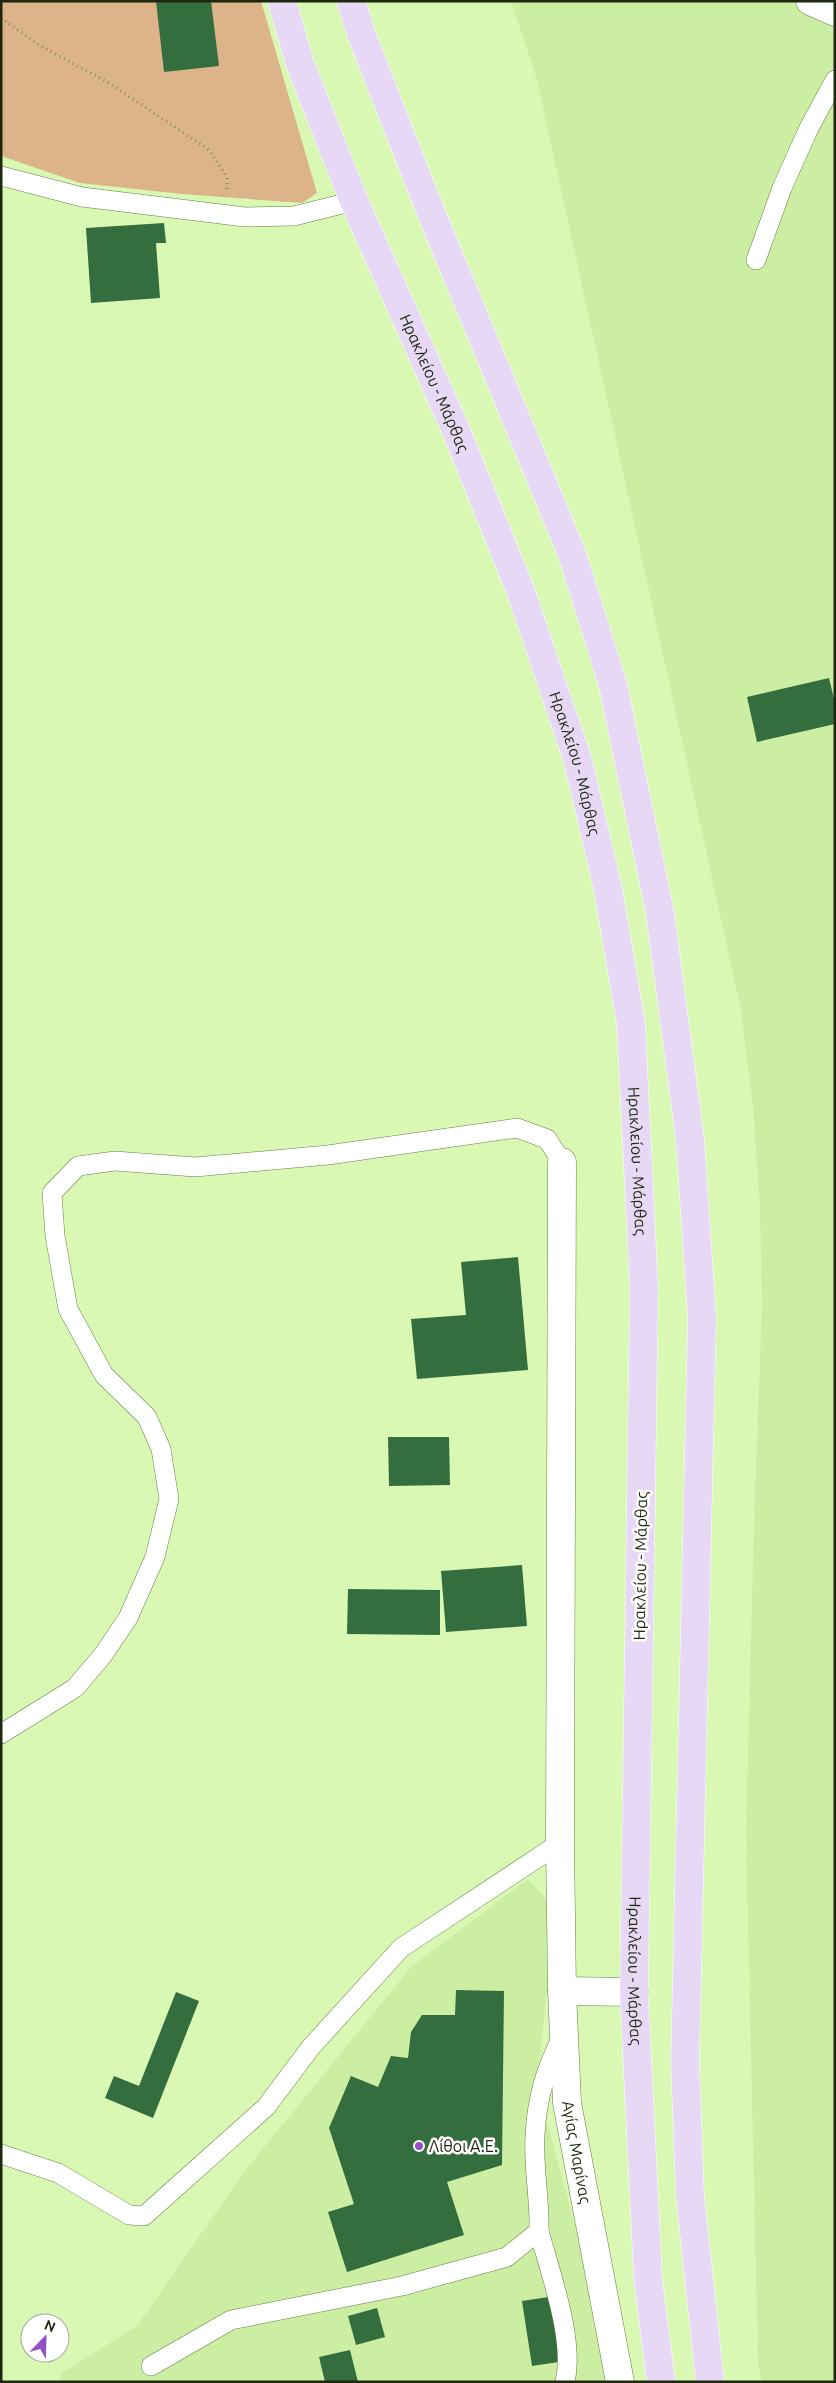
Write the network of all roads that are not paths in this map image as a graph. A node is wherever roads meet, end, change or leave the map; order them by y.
1 (282, 1) edge
2 (351, 1) edge
3 (810, 1) edge
4 (835, 12) edge
5 (835, 80) edge
6 (1, 176) edge
7 (354, 201) junction
8 (756, 260) dead end
9 (562, 1162) joint
10 (1, 1734) edge
11 (560, 1844) junction
12 (562, 1992) junction
13 (634, 1992) junction
14 (564, 2034) junction
15 (1, 2154) edge
16 (539, 2232) junction
17 (151, 2366) dead end
18 (565, 2382) edge
19 (620, 2382) edge
20 (662, 2382) edge
21 (710, 2382) edge

1 - 7 main road, Ηρακλείου - Μάρθας
2 - 21 main road
3 - 4 street
5 - 8 lane
6 - 7 lane
7 - 13 main road, Ηρακλείου - Μάρθας
9 - 10 lane
9 - 11 street, Αγίας Μαρίνας
11 - 12 street, Αγίας Μαρίνας
11 - 15 lane
12 - 13 street
12 - 14 street, Αγίας Μαρίνας
13 - 20 main road, Ηρακλείου - Μάρθας
14 - 16 lane
14 - 19 street, Αγίας Μαρίνας
16 - 17 lane
16 - 18 lane

